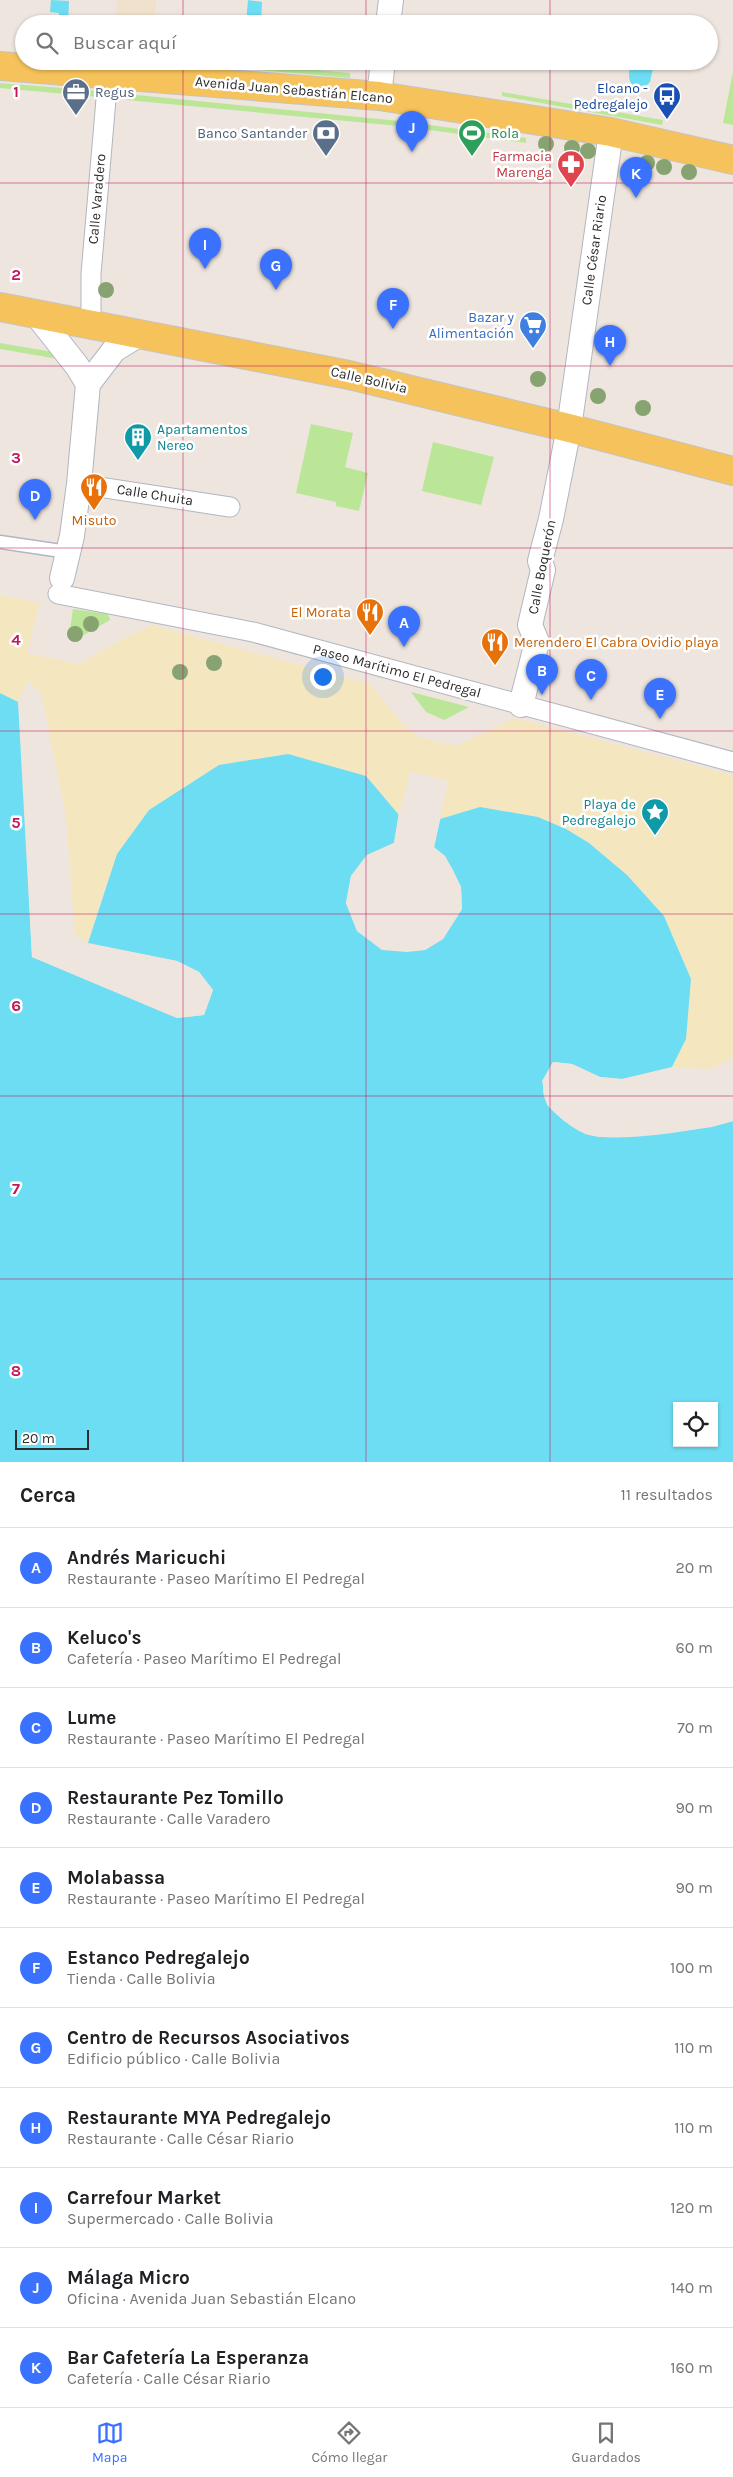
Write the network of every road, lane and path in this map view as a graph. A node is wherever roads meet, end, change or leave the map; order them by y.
1 (391, 0) edge
2 (389, 15) edge
3 (0, 66) edge
4 (15, 67) edge
5 (43, 70) edge
6 (382, 70) edge
7 (108, 76) junction
8 (379, 96) junction
9 (611, 132) junction
10 (733, 160) edge
11 (0, 307) edge
12 (36, 314) junction
13 (91, 323) junction
14 (140, 334) junction
15 (88, 384) junction
16 (569, 428) junction
17 (733, 471) edge
18 (79, 484) junction
19 (230, 507) dead end
20 (0, 542) edge
21 (68, 552) junction
22 (60, 586) joint
23 (521, 705) junction
24 (733, 762) edge

1 - 2 street
3 - 4 main road, Avenida Juan Sebastián Elcano
5 - 7 main road, Avenida Juan Sebastián Elcano
6 - 8 street
7 - 8 main road, Avenida Juan Sebastián Elcano
7 - 13 street, Calle Varadero
8 - 9 main road, Avenida Juan Sebastián Elcano
9 - 10 main road, Avenida Juan Sebastián Elcano
9 - 16 street, Calle César Riario
11 - 12 main road, Calle Bolivia
12 - 13 main road, Calle Bolivia
12 - 15 street
13 - 14 main road, Calle Bolivia
14 - 15 street
14 - 16 main road, Calle Bolivia
15 - 18 street
16 - 17 main road, Calle Bolivia
16 - 23 street, Calle Boquerón
18 - 19 street, Calle Chuita
18 - 21 street
20 - 21 lane
21 - 22 street
22 - 23 street, Paseo Marítimo El Pedregal
23 - 24 street, Paseo Marítimo El Pedregal

